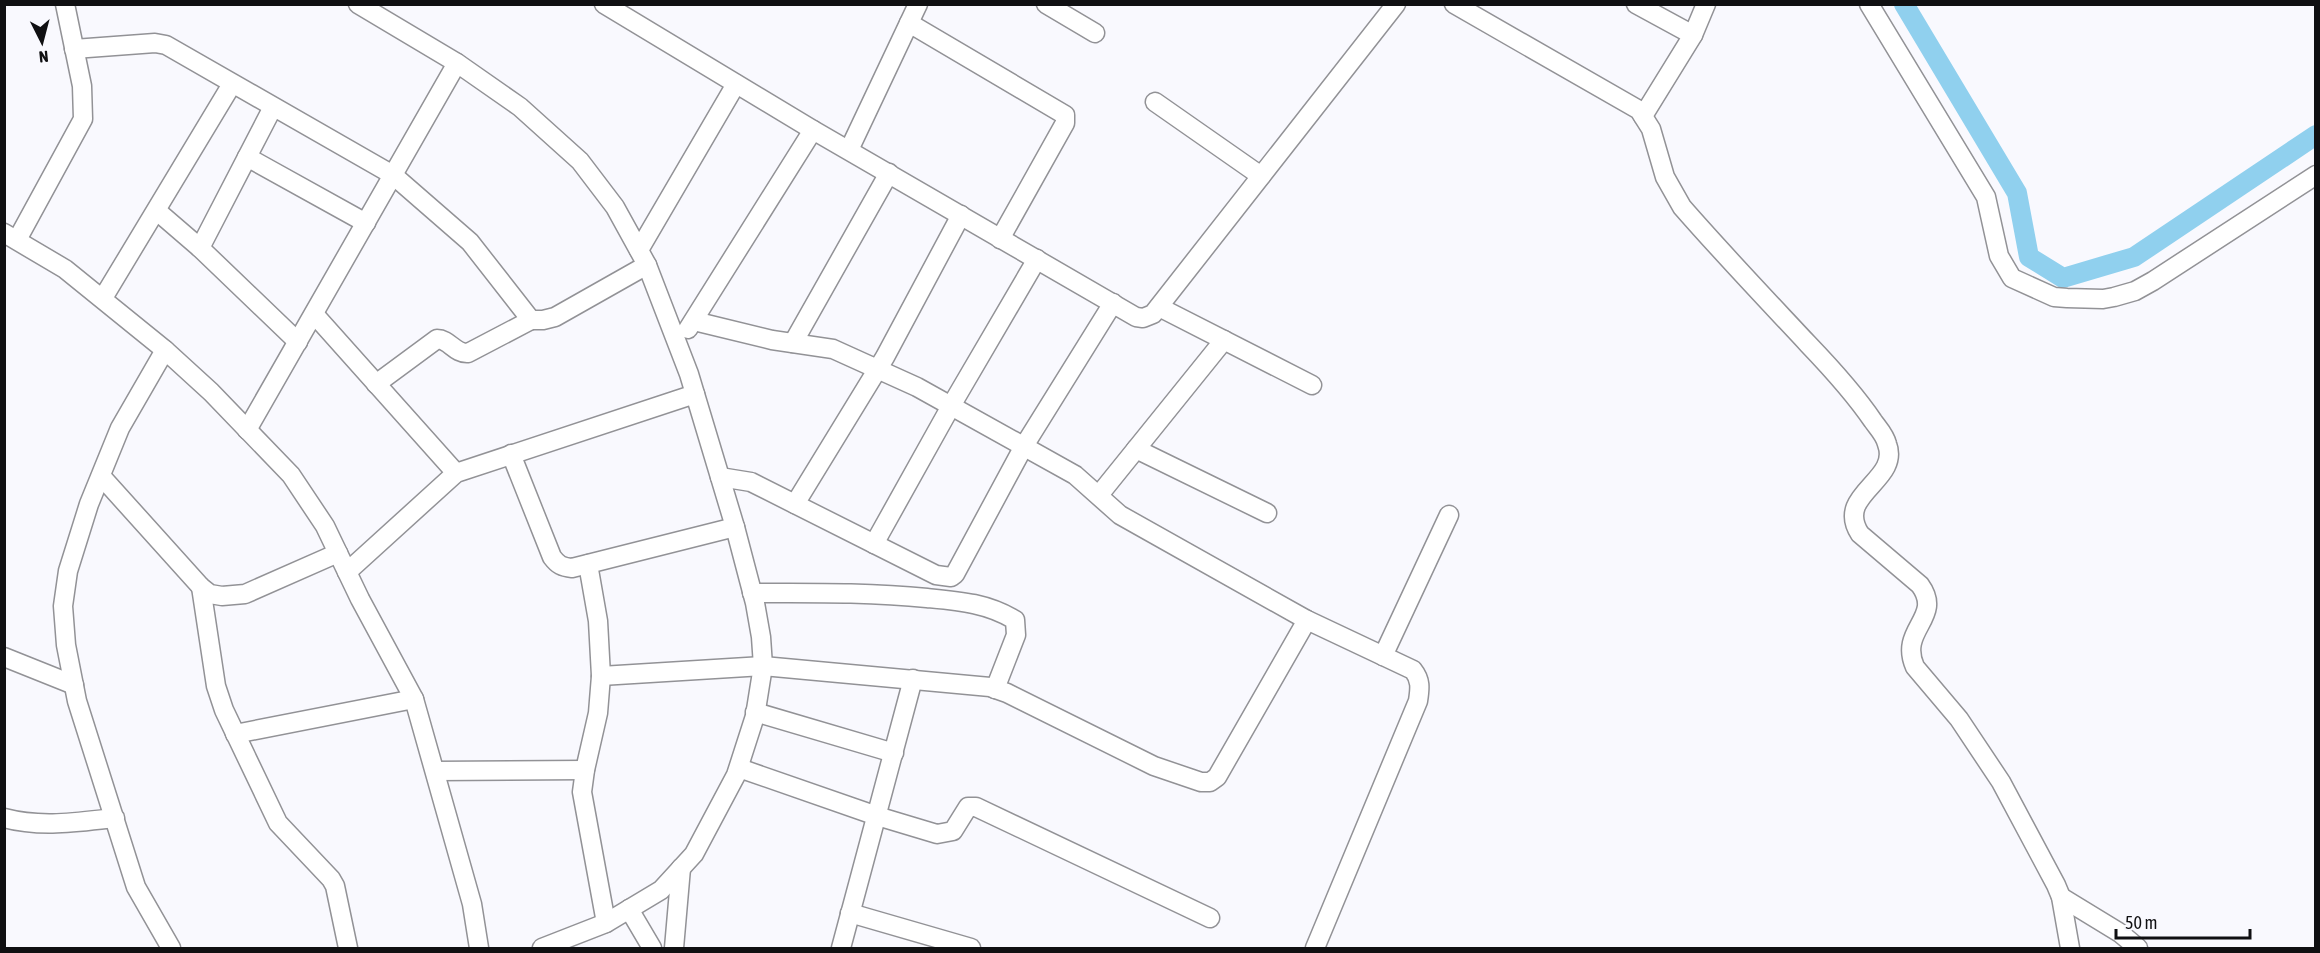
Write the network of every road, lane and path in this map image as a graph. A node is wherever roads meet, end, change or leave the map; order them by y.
1 (65, 4) edge
2 (358, 4) edge
3 (604, 4) edge
4 (918, 4) edge
5 (1046, 4) edge
6 (1396, 4) edge
7 (1454, 4) edge
8 (1636, 4) edge
9 (1706, 4) edge
10 (1869, 4) edge
11 (909, 23) junction
12 (1095, 33) dead end
13 (1693, 35) junction
14 (74, 49) junction
15 (458, 63) junction
16 (232, 84) junction
17 (736, 84) junction
18 (1155, 102) dead end
19 (273, 107) junction
20 (1643, 116) junction
21 (813, 130) junction
22 (849, 150) junction
23 (247, 157) junction
24 (889, 173) junction
25 (393, 175) junction
26 (2316, 175) edge
27 (1261, 176) junction
28 (157, 211) junction
29 (961, 215) junction
30 (366, 223) junction
31 (11, 236) edge
32 (1000, 239) junction
33 (200, 248) junction
34 (643, 258) junction
35 (1037, 259) junction
36 (103, 298) junction
37 (1113, 303) junction
38 (1159, 307) junction
39 (314, 314) junction
40 (531, 320) junction
41 (694, 321) junction
42 (1224, 340) junction
43 (298, 342) junction
44 (793, 343) junction
45 (678, 345) junction
46 (165, 350) junction
47 (878, 369) junction
48 (375, 384) junction
49 (1312, 385) dead end
50 (696, 394) junction
51 (951, 406) junction
52 (247, 430) junction
53 (1024, 446) junction
54 (1136, 449) junction
55 (511, 454) junction
56 (456, 473) junction
57 (101, 476) junction
58 (720, 477) junction
59 (1099, 495) junction
60 (795, 504) junction
61 (1267, 513) dead end
62 (1449, 515) dead end
63 (735, 527) junction
64 (874, 544) junction
65 (338, 553) junction
66 (588, 564) junction
67 (347, 572) junction
68 (951, 578) junction
69 (201, 587) junction
70 (752, 593) junction
71 (962, 601) junction
72 (1307, 620) junction
73 (1383, 656) junction
74 (4, 657) edge
75 (763, 666) junction
76 (601, 676) junction
77 (913, 679) junction
78 (74, 685) junction
79 (995, 689) junction
80 (414, 699) junction
81 (755, 712) junction
82 (236, 734) junction
83 (894, 753) junction
84 (739, 768) junction
85 (585, 770) junction
86 (435, 771) junction
87 (877, 816) junction
88 (115, 818) junction
89 (6, 824) edge
90 (681, 868) junction
91 (2061, 897) junction
92 (629, 909) junction
93 (850, 913) junction
94 (1210, 918) dead end
95 (606, 923) junction
96 (171, 948) edge
97 (348, 948) edge
98 (479, 948) edge
99 (542, 948) edge
100 (652, 948) edge
101 (674, 948) edge
102 (841, 948) edge
103 (971, 948) edge
104 (1315, 948) edge
105 (2070, 948) edge
106 (2138, 948) edge

1 - 14 street
2 - 15 street
3 - 17 street
4 - 11 street
5 - 12 street
6 - 27 street
7 - 20 street
8 - 13 street
9 - 13 street
10 - 26 street
11 - 22 street
11 - 32 street
13 - 20 street
14 - 16 street
14 - 31 street
15 - 25 street
15 - 34 street
16 - 19 street
16 - 28 street
17 - 21 street
17 - 34 street
18 - 27 street
19 - 23 street
19 - 25 street
20 - 91 street
21 - 22 street
21 - 41 street
22 - 24 street
23 - 30 street
23 - 33 street
24 - 29 street
24 - 44 street
25 - 30 street
25 - 40 street
27 - 38 street
28 - 33 street
28 - 36 street
29 - 32 street
29 - 47 street
30 - 39 street
31 - 36 street
32 - 35 street
33 - 43 street
34 - 40 street
34 - 45 street
35 - 37 street
35 - 51 street
36 - 46 street
37 - 38 street
37 - 53 street
38 - 42 street
39 - 43 street
39 - 48 street
40 - 48 street
41 - 44 street
41 - 45 street
42 - 49 street
42 - 54 street
43 - 52 street
44 - 47 street
45 - 50 street
46 - 52 street
46 - 57 street
47 - 51 street
47 - 60 street
48 - 56 street
50 - 55 street
50 - 58 street
51 - 53 street
51 - 64 street
52 - 65 street
53 - 59 street
53 - 68 street
54 - 59 street
54 - 61 street
55 - 56 street
55 - 66 street
56 - 67 street
57 - 69 street
57 - 78 street
58 - 60 street
58 - 63 street
59 - 72 street
60 - 64 street
62 - 73 street
63 - 66 street
63 - 70 street
64 - 68 street
65 - 67 street
65 - 69 street
66 - 76 street
67 - 80 street
68 - 71 street
69 - 82 street
70 - 71 street
70 - 75 street
71 - 79 street
72 - 73 street
72 - 79 street
73 - 104 street
74 - 78 street
75 - 76 street
75 - 77 street
75 - 81 street
76 - 85 street
77 - 79 street
77 - 83 street
78 - 88 street
80 - 82 street
80 - 86 street
81 - 83 street
81 - 84 street
82 - 97 street
83 - 87 street
84 - 87 street
84 - 90 street
85 - 86 street
85 - 95 street
86 - 98 street
87 - 93 street
87 - 94 street
88 - 89 street
88 - 96 street
90 - 92 street
90 - 101 street
91 - 105 street
91 - 106 street
92 - 95 street
92 - 100 street
93 - 102 street
93 - 103 street
95 - 99 street

